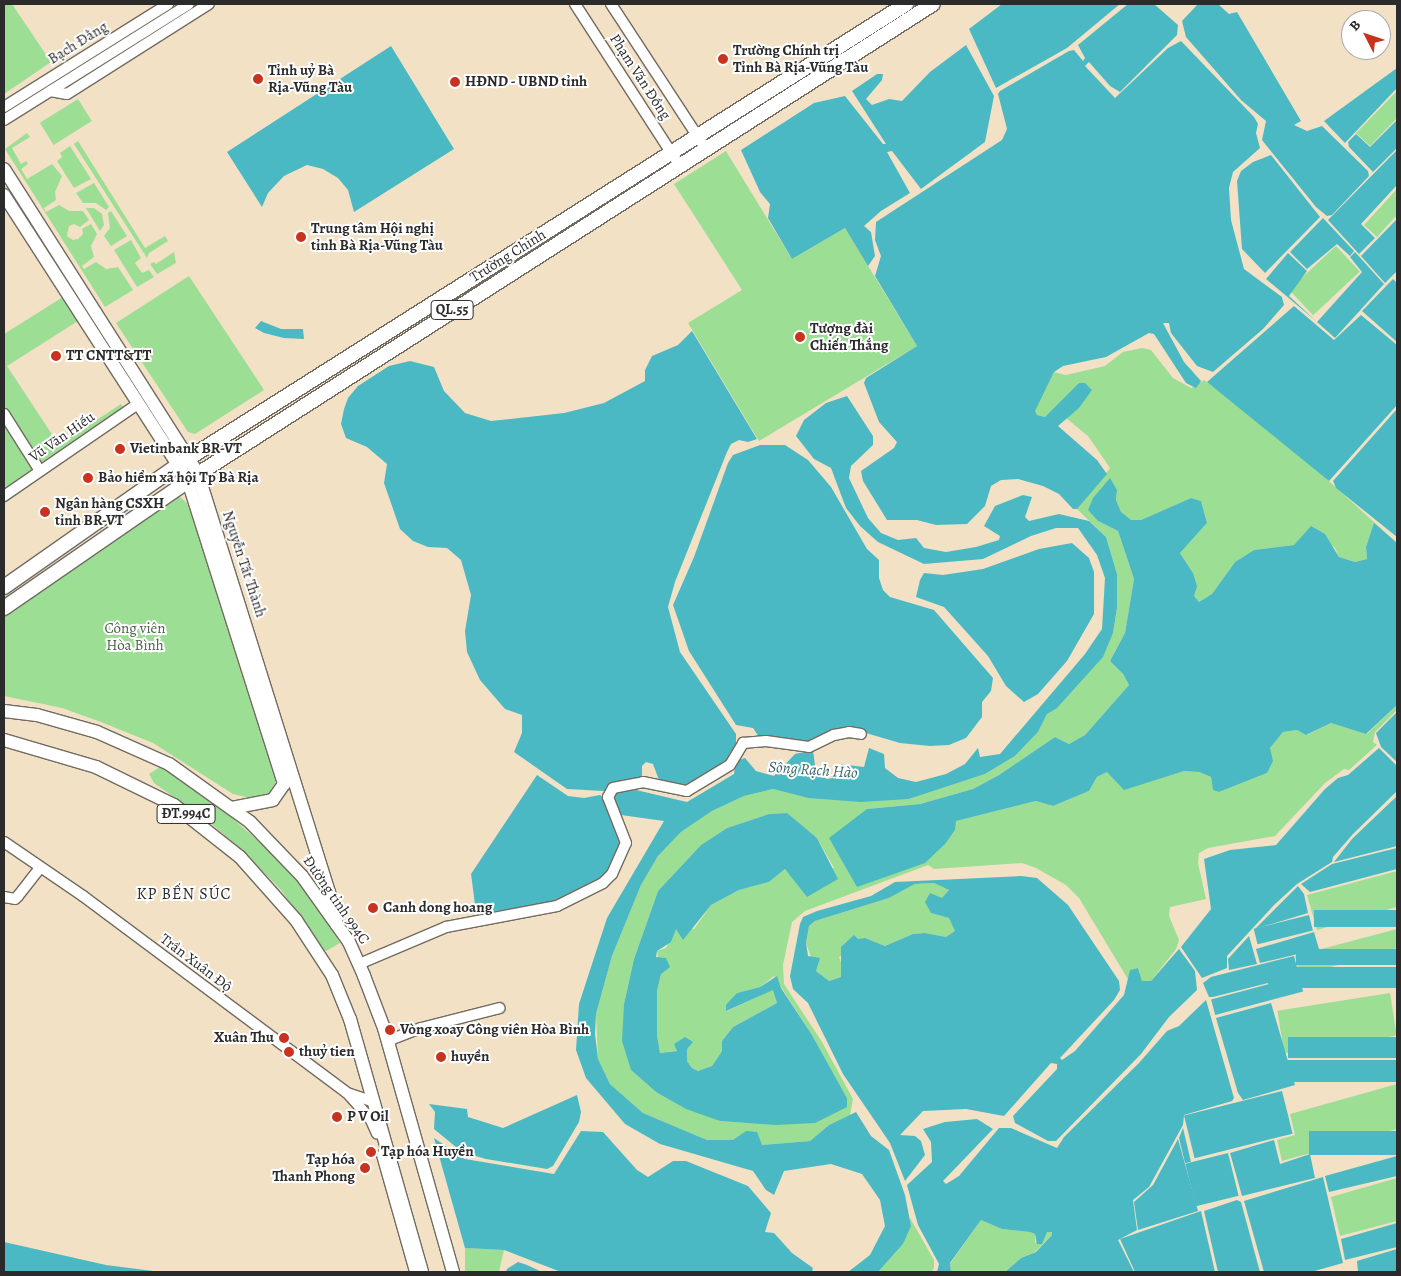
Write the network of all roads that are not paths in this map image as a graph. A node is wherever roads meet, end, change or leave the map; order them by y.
1 (168, 4) edge
2 (188, 4) edge
3 (209, 4) edge
4 (575, 4) edge
5 (611, 4) edge
6 (906, 4) edge
7 (933, 4) edge
8 (50, 91) junction
9 (4, 106) edge
10 (4, 120) edge
11 (698, 136) junction
12 (706, 149) junction
13 (671, 152) junction
14 (680, 166) junction
15 (4, 169) edge
16 (4, 195) edge
17 (102, 322) junction
18 (90, 329) junction
19 (355, 352) junction
20 (364, 366) junction
21 (138, 404) junction
22 (4, 414) edge
23 (183, 462) junction
24 (40, 471) junction
25 (193, 477) junction
26 (4, 496) edge
27 (4, 587) edge
28 (4, 608) edge
29 (4, 711) edge
30 (861, 734) dead end
31 (4, 740) edge
32 (289, 782) junction
33 (232, 808) junction
34 (4, 842) edge
35 (40, 868) junction
36 (4, 897) edge
37 (337, 924) junction
38 (359, 964) junction
39 (500, 1008) dead end
40 (387, 1041) junction
41 (347, 1093) junction
42 (374, 1102) junction
43 (414, 1272) edge
44 (422, 1272) edge
45 (453, 1272) edge

1 - 9 street, Bạch Đằng
2 - 8 street, Bạch Đằng
3 - 8 street, Bạch Đằng
4 - 13 street, Phạm Văn Đồng
5 - 11 street, Phạm Văn Đồng
6 - 11 highway, Trường Chinh / QL.55
7 - 12 highway, Trường Chinh / QL.55
8 - 10 street, Bạch Đằng
11 - 12 street, Phạm Văn Đồng
11 - 13 highway, Trường Chinh / QL.55
12 - 14 highway, Trường Chinh / QL.55
13 - 14 street, Phạm Văn Đồng
13 - 19 highway, Trường Chinh / QL.55
14 - 20 highway, Trường Chinh / QL.55
15 - 17 main road, Nguyễn Tất Thành
16 - 18 main road, Nguyễn Tất Thành
17 - 18 main road
17 - 23 main road, Nguyễn Tất Thành
18 - 21 main road, Nguyễn Tất Thành
19 - 20 highway
19 - 23 highway, Trường Chinh / QL.55
20 - 25 highway, Trường Chinh / QL.55
21 - 23 main road, Nguyễn Tất Thành
21 - 24 street, Vũ Văn Hiếu
22 - 24 street
23 - 25 main road, Nguyễn Tất Thành
23 - 27 highway, Trường Chinh / QL.55
24 - 26 street, Vũ Văn Hiếu
25 - 28 highway, Trường Chinh / QL.55
25 - 32 main road, Nguyễn Tất Thành
29 - 33 main road, Đường tỉnh 994C / ĐT.994C
30 - 38 street
31 - 42 main road, ĐT.994C
32 - 33 main road
32 - 37 main road, Nguyễn Tất Thành
33 - 37 main road, Đường tỉnh 994C / ĐT.994C
34 - 35 street, Trần Xuân Độ
35 - 36 street
35 - 41 street, Trần Xuân Độ
37 - 38 main road, Đường tỉnh 994C / ĐT.994C
38 - 40 main road, Đường tỉnh 994C / ĐT.994C
39 - 40 street
40 - 45 main road, Đường tỉnh 994C / ĐT.994C
41 - 42 street, Trần Xuân Độ
41 - 43 street
42 - 44 main road, ĐT.994C

